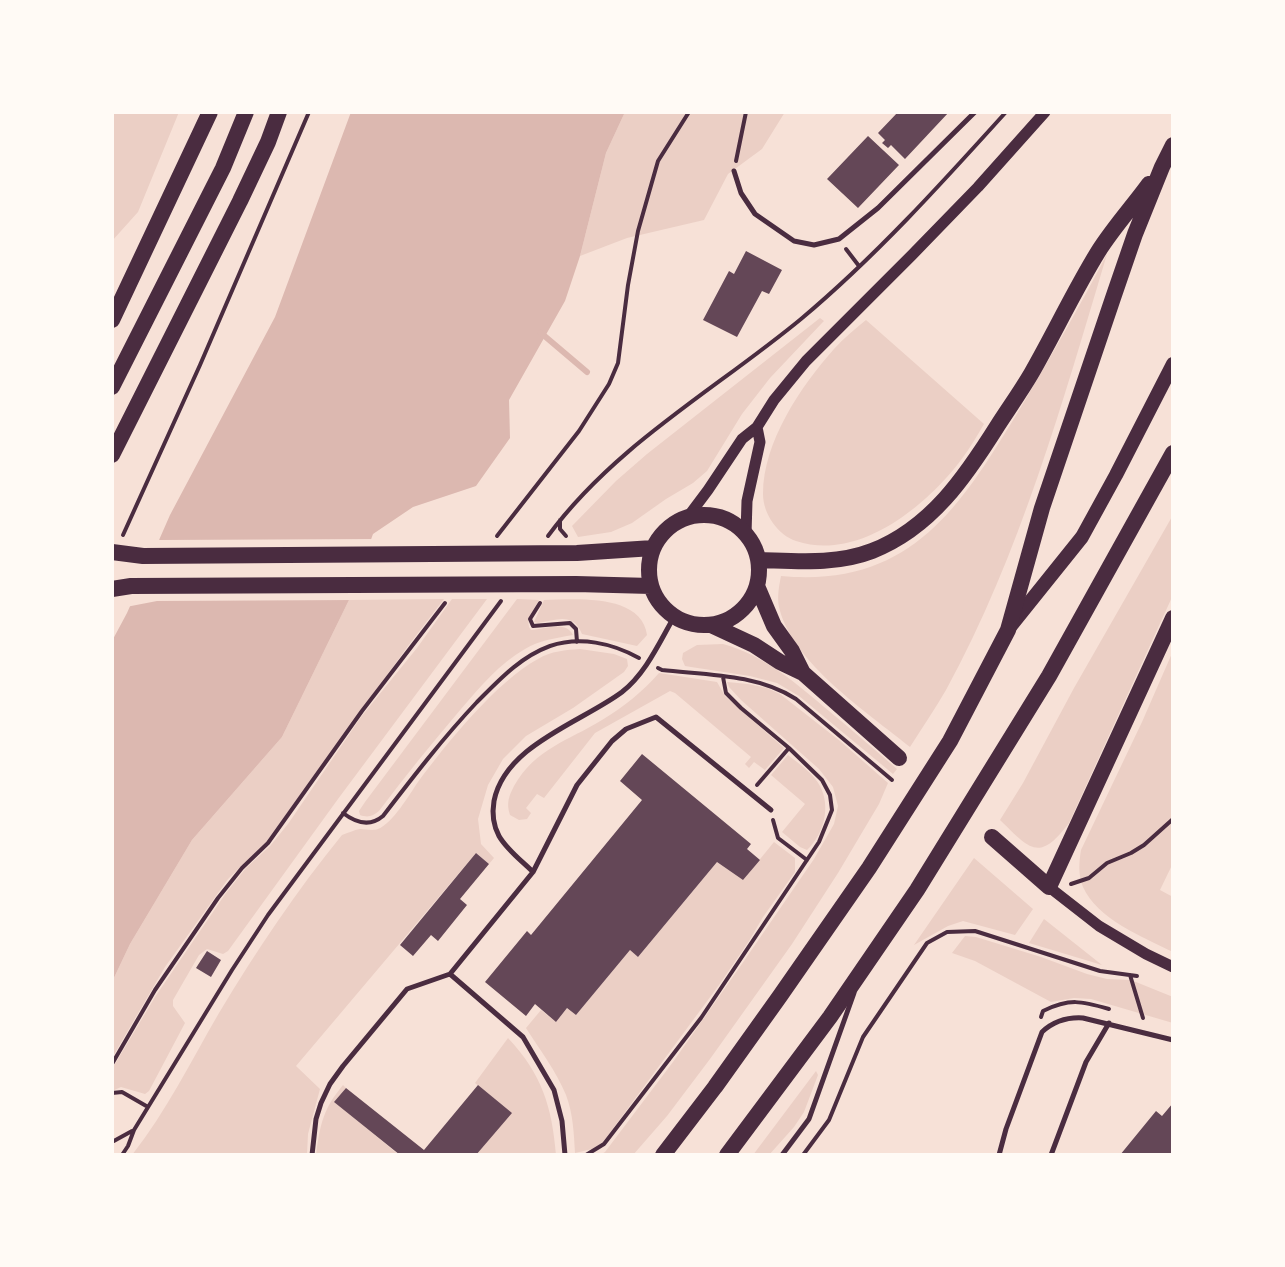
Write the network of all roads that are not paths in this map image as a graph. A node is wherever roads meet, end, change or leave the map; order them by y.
1 (210, 112) edge
2 (246, 112) edge
3 (279, 112) edge
4 (975, 112) edge
5 (1045, 112) edge
6 (1173, 145) edge
7 (1162, 167) junction
8 (734, 171) road end
9 (112, 320) edge
10 (1173, 364) edge
11 (112, 387) edge
12 (757, 427) junction
13 (1173, 453) edge
14 (112, 455) edge
15 (687, 518) junction
16 (746, 534) junction
17 (115, 548) edge
18 (653, 548) junction
19 (758, 560) junction
20 (651, 586) junction
21 (757, 586) junction
22 (112, 589) edge
23 (674, 617) junction
24 (1173, 618) edge
25 (711, 625) junction
26 (1008, 630) junction
27 (803, 673) junction
28 (899, 758) dead end
29 (771, 810) road end
30 (992, 837) dead end
31 (533, 872) junction
32 (1049, 887) junction
33 (1173, 967) edge
34 (862, 971) junction
35 (450, 974) junction
36 (1109, 1023) junction
37 (1173, 1040) edge
38 (312, 1155) edge
39 (565, 1155) edge
40 (663, 1155) edge
41 (727, 1155) edge
42 (782, 1155) edge
43 (999, 1155) edge
44 (1051, 1155) edge

1 - 9 highway
2 - 11 highway
3 - 14 highway
4 - 8 lane
5 - 12 street
6 - 7 highway
7 - 19 highway
7 - 26 highway
10 - 26 main road
12 - 15 street
12 - 16 street
13 - 34 highway
15 - 16 highway
15 - 18 highway
16 - 19 highway
17 - 18 highway
18 - 20 highway
19 - 21 highway
20 - 22 highway
20 - 23 highway
21 - 25 highway
21 - 27 highway
23 - 25 highway
23 - 31 lane
24 - 32 highway
25 - 27 highway
26 - 40 highway
27 - 28 highway
29 - 31 lane
30 - 32 highway
31 - 35 lane
32 - 33 street
34 - 41 highway
34 - 42 lane
35 - 38 lane
35 - 39 lane
36 - 37 lane
36 - 43 lane
36 - 44 lane

